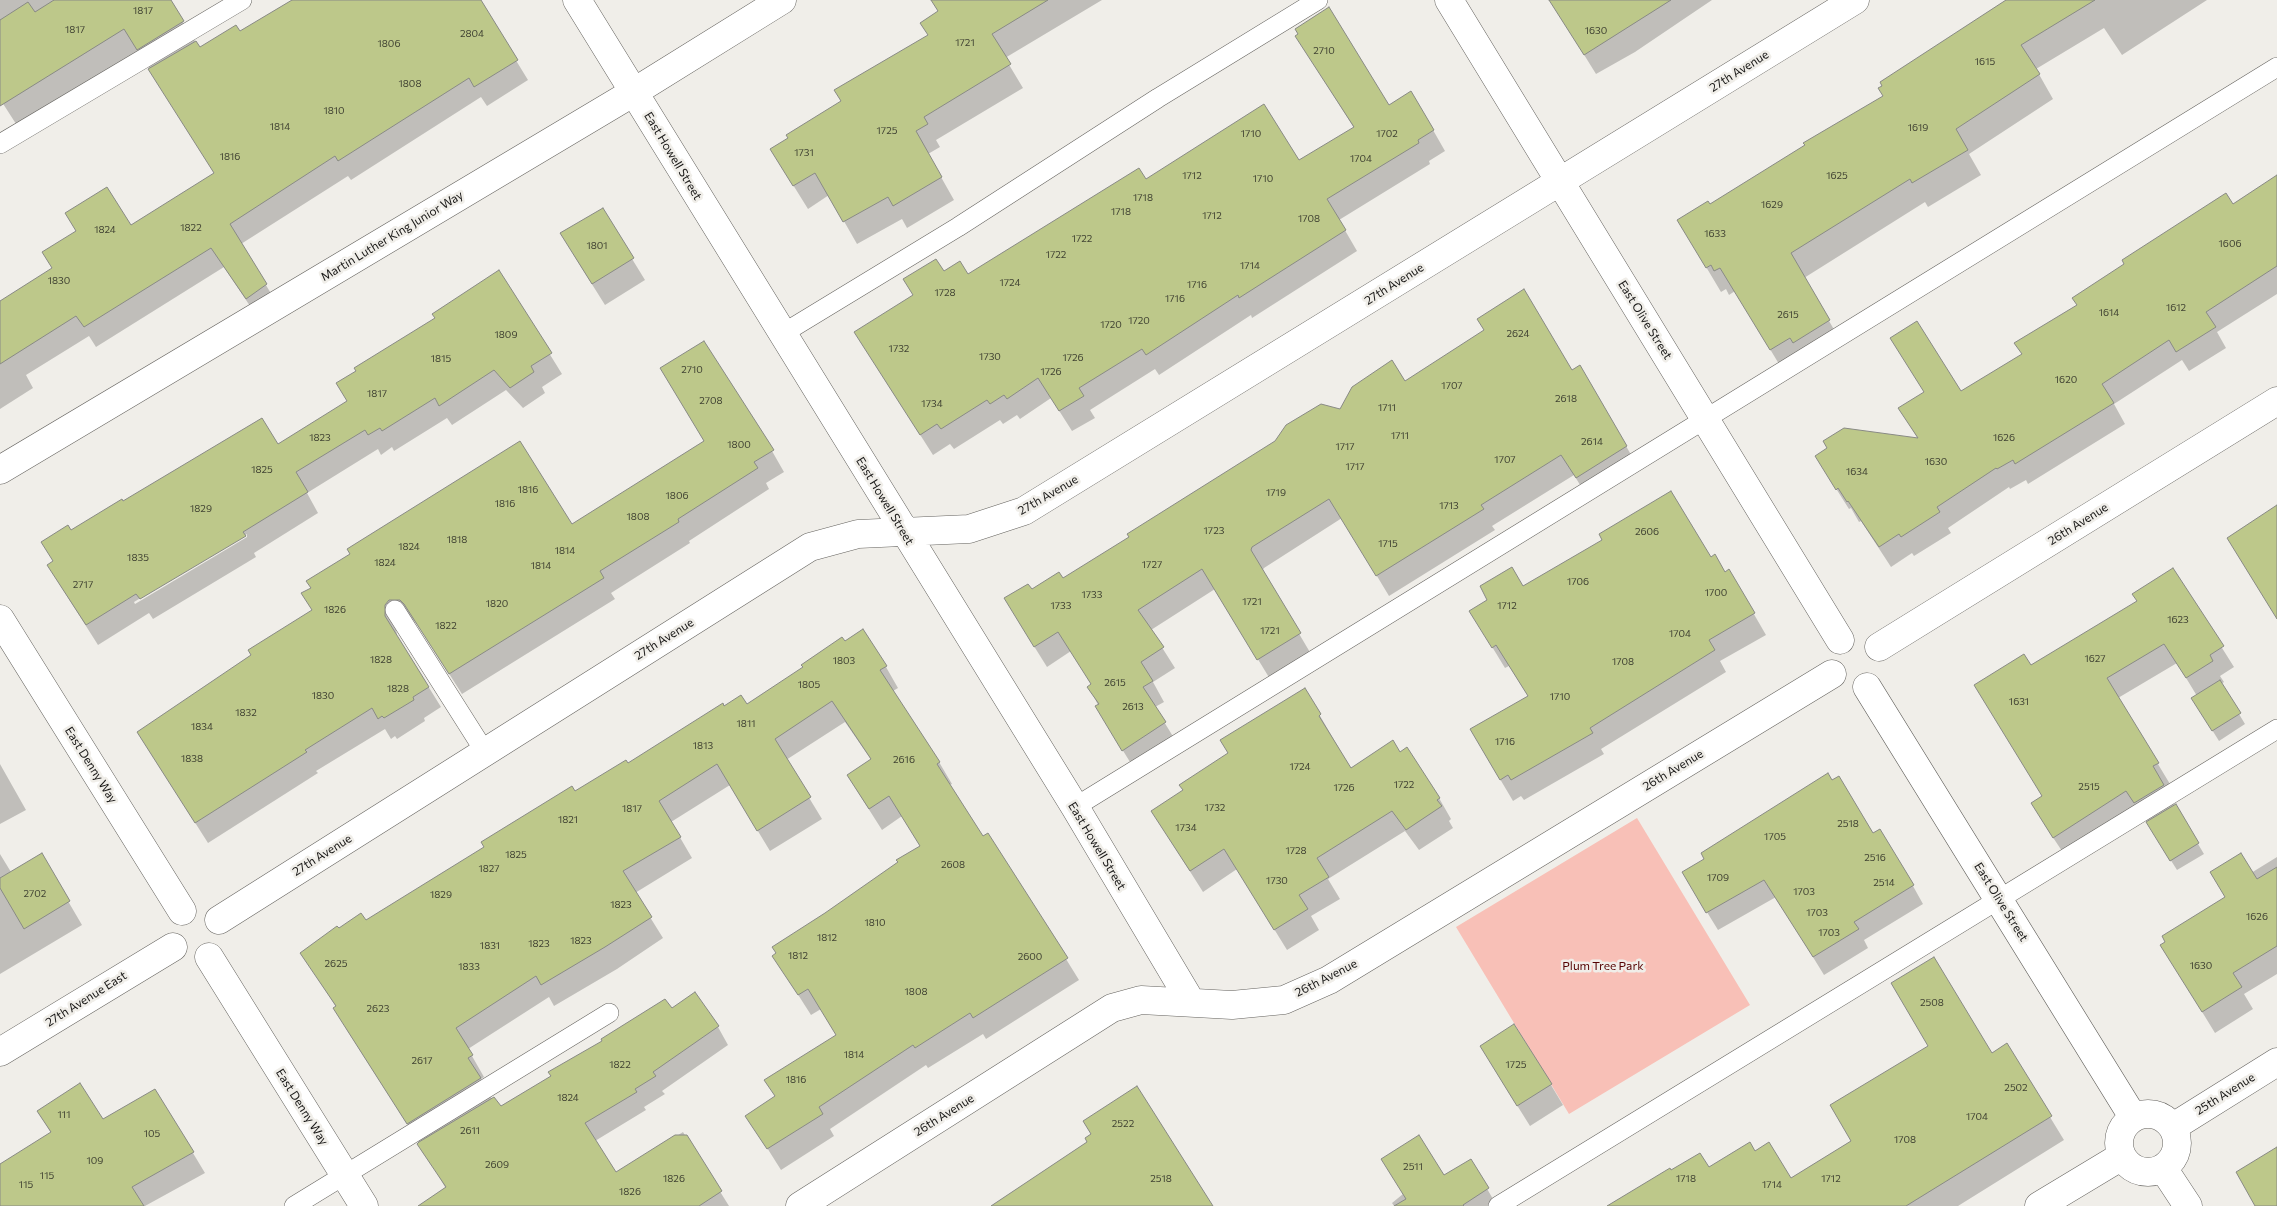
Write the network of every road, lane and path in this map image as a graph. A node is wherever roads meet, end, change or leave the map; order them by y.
1 (242, 0) edge
2 (577, 0) edge
3 (782, 0) edge
4 (1318, 0) edge
5 (1449, 0) edge
6 (1855, 0) edge
7 (2277, 67) edge
8 (634, 92) junction
9 (0, 144) edge
10 (1560, 182) junction
11 (782, 334) junction
12 (2277, 402) edge
13 (1706, 420) junction
14 (0, 470) edge
15 (903, 531) junction
16 (395, 610) dead end
17 (0, 619) edge
18 (1840, 640) junction
19 (1879, 648) junction
20 (1832, 674) junction
21 (1867, 687) junction
22 (2277, 730) edge
23 (485, 752) junction
24 (1075, 807) junction
25 (2000, 900) junction
26 (182, 911) junction
27 (219, 920) junction
28 (173, 947) junction
29 (209, 957) junction
30 (1192, 1002) junction
31 (609, 1013) dead end
32 (0, 1052) edge
33 (2277, 1062) edge
34 (2133, 1117) junction
35 (2173, 1127) junction
36 (2122, 1156) junction
37 (2164, 1168) junction
38 (345, 1175) junction
39 (294, 1206) edge
40 (364, 1206) edge
41 (800, 1206) edge
42 (1498, 1206) edge
43 (2038, 1206) edge
44 (2188, 1206) edge

1 - 9 lane
2 - 8 street, East Howell Street
3 - 8 street, Martin Luther King Junior Way
4 - 11 lane
5 - 10 street, East Olive Street
6 - 10 street, 27th Avenue
7 - 13 lane
8 - 11 street, East Howell Street
8 - 14 street, Martin Luther King Junior Way
10 - 13 street, East Olive Street
10 - 15 street, 27th Avenue
11 - 15 street, East Howell Street
12 - 19 street, 26th Avenue
13 - 18 street, East Olive Street
13 - 24 lane
15 - 23 street, 27th Avenue
15 - 24 street, East Howell Street
16 - 23 lane
17 - 26 street, East Denny Way
18 - 19 street
18 - 20 street
19 - 21 street
20 - 21 street
20 - 30 street, 26th Avenue
21 - 25 street, East Olive Street
22 - 25 lane
23 - 27 street, 27th Avenue
24 - 30 street, East Howell Street
25 - 34 street, East Olive Street
25 - 42 lane
26 - 27 street
26 - 28 street
27 - 29 street
28 - 29 street
28 - 32 street, 27th Avenue East
29 - 38 street, East Denny Way
30 - 41 street, 26th Avenue
31 - 38 lane
33 - 35 street, 25th Avenue
34 - 35 street
34 - 36 street
35 - 37 street
36 - 37 street
36 - 43 street
37 - 44 street
38 - 39 lane
38 - 40 street, East Denny Way

